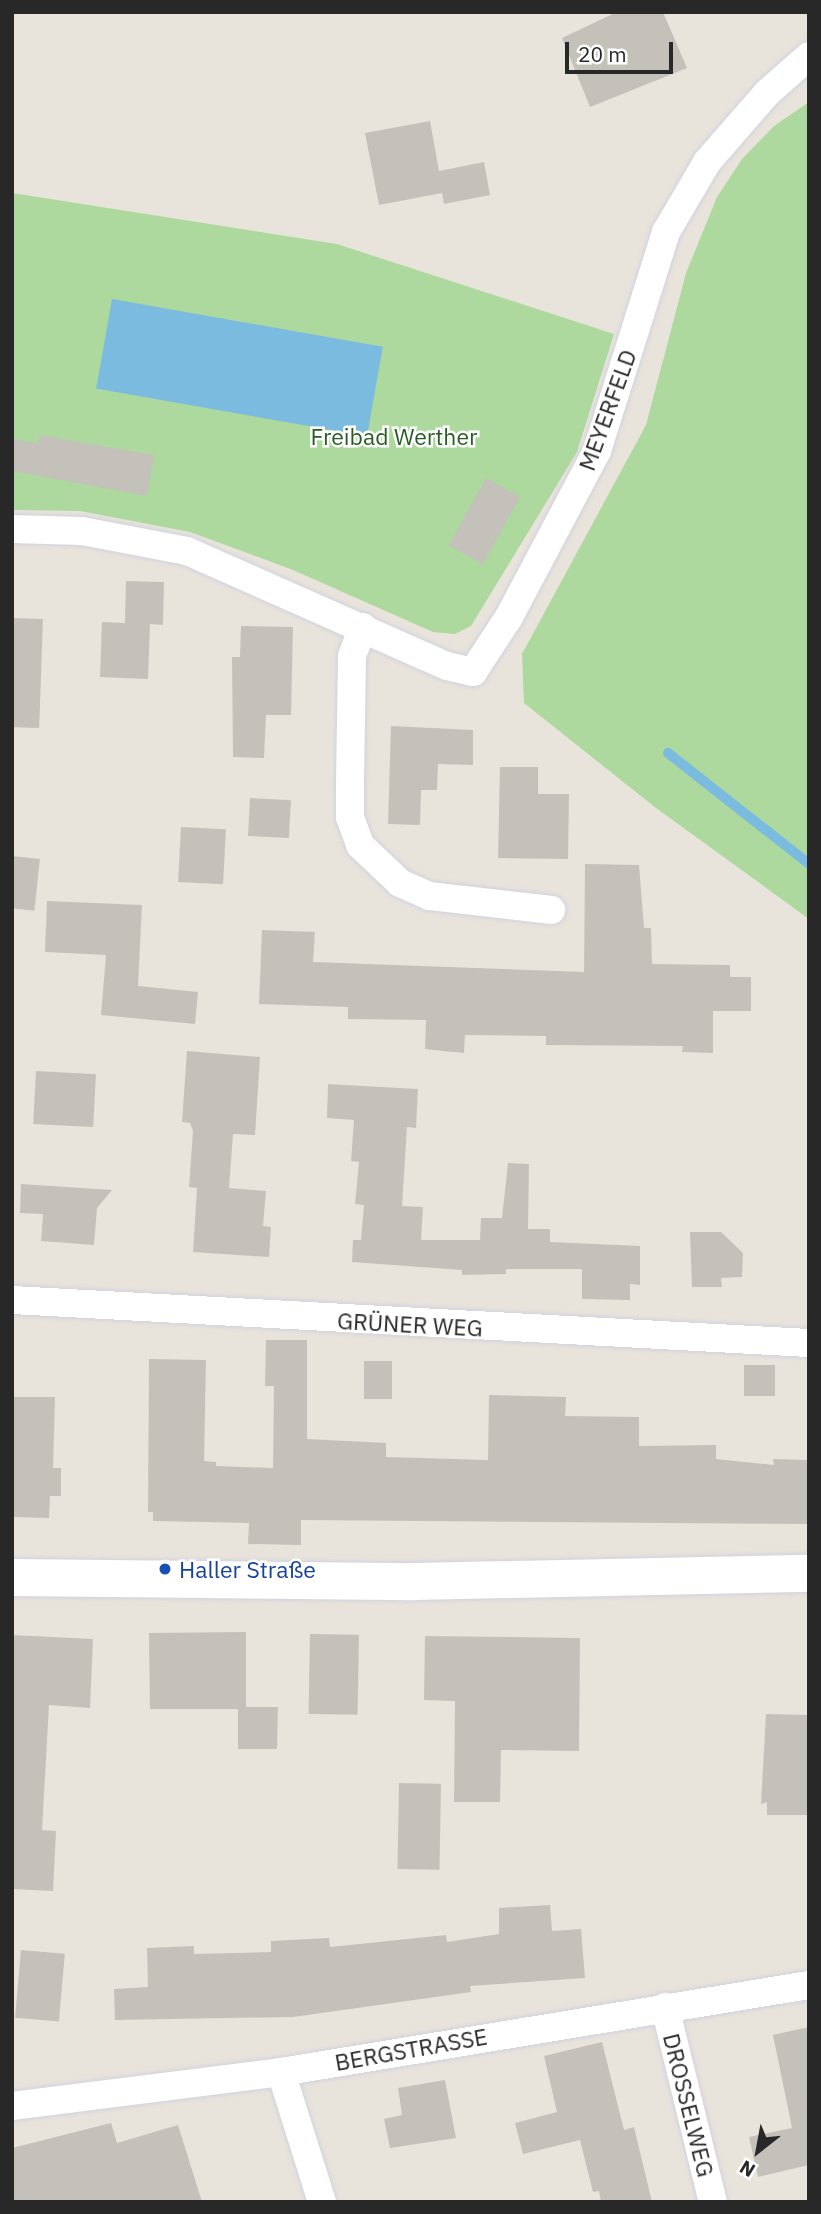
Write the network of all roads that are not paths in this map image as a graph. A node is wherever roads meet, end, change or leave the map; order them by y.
1 (809, 56) edge
2 (12, 529) edge
3 (363, 626) junction
4 (551, 910) dead end
5 (12, 1300) edge
6 (809, 1343) edge
7 (809, 1573) edge
8 (12, 1577) edge
9 (809, 1984) edge
10 (666, 2007) junction
11 (281, 2072) junction
12 (12, 2106) edge
13 (322, 2202) edge
14 (713, 2202) edge

1 - 3 street, MEYERFELD
2 - 3 street, MEYERFELD
3 - 4 street
5 - 6 street, GRÜNER WEG
7 - 8 street
9 - 10 street, BERGSTRASSE
10 - 11 street, BERGSTRASSE
10 - 14 street, DROSSELWEG
11 - 12 street, BERGSTRASSE
11 - 13 street

